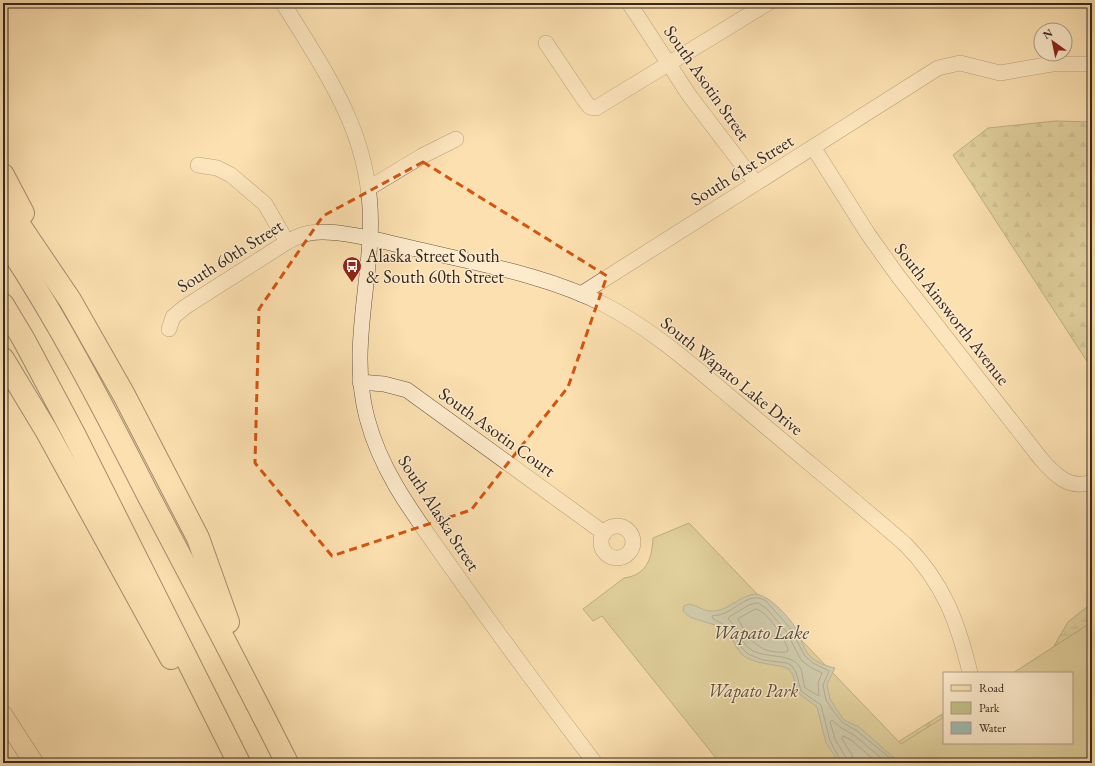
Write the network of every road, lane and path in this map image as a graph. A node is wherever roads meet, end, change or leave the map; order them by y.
1 (283, 3) edge
2 (629, 3) edge
3 (768, 3) edge
4 (546, 43) dead end
5 (1092, 64) edge
6 (668, 65) junction
7 (456, 139) dead end
8 (813, 147) junction
9 (198, 165) dead end
10 (3, 175) edge
11 (756, 183) junction
12 (369, 188) junction
13 (3, 201) edge
14 (3, 237) edge
15 (370, 240) junction
16 (287, 242) junction
17 (54, 274) junction
18 (581, 294) junction
19 (3, 305) edge
20 (169, 329) dead end
21 (3, 359) edge
22 (3, 366) edge
23 (360, 382) junction
24 (31, 406) junction
25 (1086, 484) edge
26 (604, 533) dead end
27 (970, 672) edge
28 (257, 702) junction
29 (3, 715) edge
30 (34, 763) edge
31 (228, 763) edge
32 (239, 763) edge
33 (287, 763) edge
34 (595, 763) edge

1 - 12 street, South Alaska Street
2 - 6 street, South Asotin Street
3 - 6 street
4 - 6 street
5 - 8 street, South 61st Street
6 - 11 street, South Asotin Street
7 - 12 street
8 - 11 street, South 61st Street
8 - 25 street, South Ainsworth Avenue
9 - 16 street
10 - 17 highway
11 - 18 street, South 61st Street
12 - 15 street, South Alaska Street
13 - 17 highway
14 - 28 highway
15 - 16 street, South 60th Street
15 - 18 street, South Wapato Lake Drive
15 - 23 street, South Alaska Street
16 - 20 street, South 60th Street
17 - 28 highway
18 - 27 street, South Wapato Lake Drive
19 - 32 highway
21 - 24 highway
22 - 24 highway
23 - 26 street, South Asotin Court
23 - 34 street, South Alaska Street
24 - 31 highway
28 - 33 highway
29 - 30 main road

